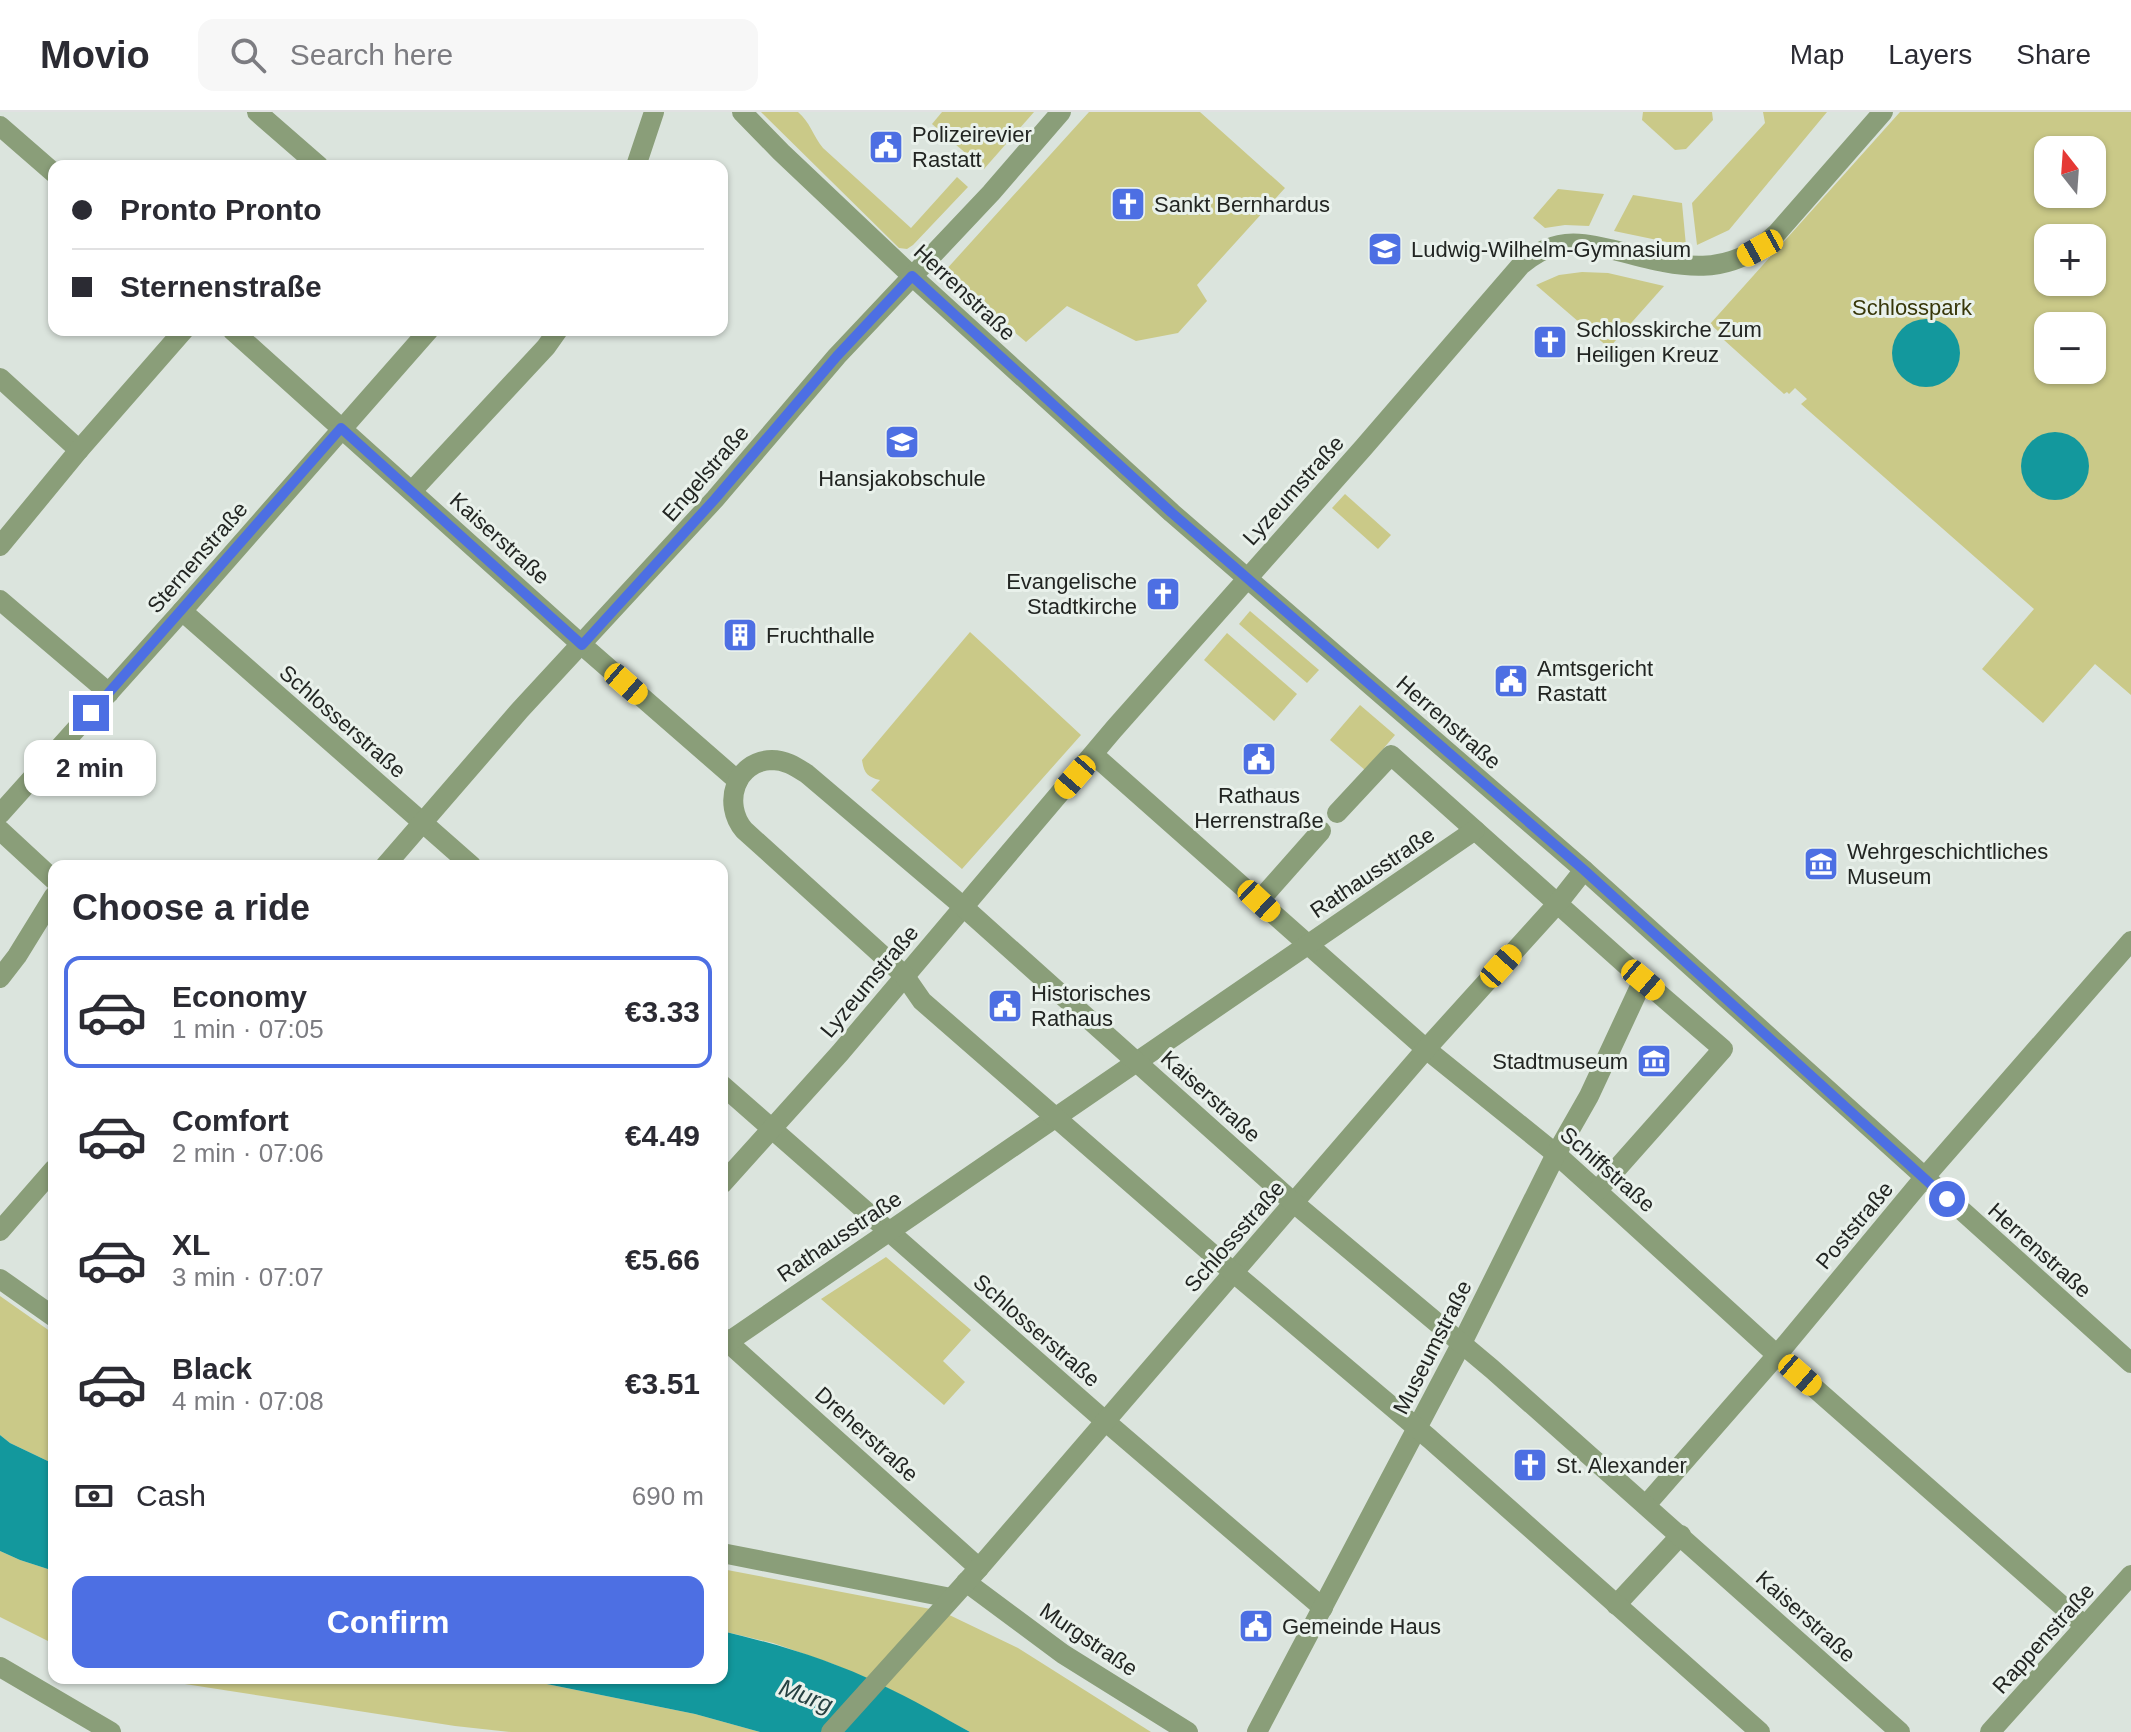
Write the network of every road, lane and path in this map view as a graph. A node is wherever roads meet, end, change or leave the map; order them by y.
1 (257, 112) edge
2 (654, 112) edge
3 (742, 112) edge
4 (1061, 112) edge
5 (1883, 112) edge
6 (0, 126) edge
7 (312, 160) edge
8 (638, 160) edge
9 (48, 168) edge
10 (912, 276) junction
11 (179, 336) edge
12 (239, 336) edge
13 (424, 336) edge
14 (554, 336) edge
15 (0, 378) edge
16 (341, 428) junction
17 (79, 450) junction
18 (412, 491) junction
19 (0, 546) edge
20 (1247, 578) junction
21 (0, 600) edge
22 (182, 611) junction
23 (582, 645) junction
24 (109, 693) junction
25 (1094, 755) junction
26 (738, 781) junction
27 (1337, 813) dead end
28 (0, 814) edge
29 (422, 823) junction
30 (1472, 827) junction
31 (0, 830) edge
32 (1321, 831) dead end
33 (390, 860) edge
34 (465, 860) edge
35 (1584, 870) junction
36 (48, 874) edge
37 (1259, 901) junction
38 (1558, 903) junction
39 (48, 906) edge
40 (962, 906) junction
41 (2131, 941) edge
42 (1307, 945) junction
43 (904, 975) junction
44 (0, 978) edge
45 (1643, 980) junction
46 (1426, 1049) junction
47 (1137, 1062) junction
48 (728, 1090) edge
49 (1056, 1117) junction
50 (772, 1129) junction
51 (1556, 1154) junction
52 (48, 1176) edge
53 (728, 1177) edge
54 (1924, 1178) junction
55 (1597, 1191) junction
56 (1294, 1203) junction
57 (0, 1231) edge
58 (888, 1232) junction
59 (1234, 1273) junction
60 (3, 1286) edge
61 (48, 1313) edge
62 (728, 1337) edge
63 (728, 1342) edge
64 (1462, 1343) junction
65 (1777, 1355) junction
66 (2131, 1363) edge
67 (1105, 1421) junction
68 (1418, 1428) junction
69 (1646, 1505) junction
70 (1681, 1535) junction
71 (728, 1554) edge
72 (973, 1575) junction
73 (2131, 1575) edge
74 (951, 1598) junction
75 (1616, 1605) junction
76 (1323, 1608) junction
77 (2085, 1626) junction
78 (0, 1667) edge
79 (111, 1732) edge
80 (831, 1732) edge
81 (1188, 1732) edge
82 (1257, 1732) edge
83 (1760, 1732) edge
84 (1900, 1732) edge
85 (1990, 1732) edge

1 - 7 street
2 - 8 street
3 - 10 street, Herrenstraße
4 - 10 street, Engelstraße
5 - 20 street, Lyzeumstraße
6 - 9 street
10 - 20 street, Herrenstraße
10 - 23 street, Engelstraße
11 - 17 street
12 - 16 street, Kaiserstraße
13 - 16 street, Sternenstraße
14 - 18 street
15 - 17 street
16 - 18 street, Kaiserstraße
16 - 22 street, Sternenstraße
17 - 19 street
18 - 23 street, Kaiserstraße
20 - 25 street, Lyzeumstraße
20 - 35 street, Herrenstraße
21 - 24 street
22 - 24 street, Sternenstraße
22 - 29 street, Schlosserstraße
23 - 26 street, Kaiserstraße
23 - 29 street, Engelstraße
24 - 28 street, Sternenstraße
25 - 37 street, Schiffstraße
25 - 40 street, Lyzeumstraße
26 - 40 street, Kaiserstraße
26 - 43 street
27 - 30 street
29 - 33 street, Engelstraße
29 - 34 street, Schlosserstraße
30 - 38 street
30 - 42 street, Rathausstraße
31 - 36 street
32 - 37 street
35 - 38 street, Schlossstraße
35 - 54 street, Herrenstraße
37 - 42 street, Schiffstraße
38 - 45 street
38 - 46 street, Schlossstraße
39 - 44 street
40 - 43 street, Lyzeumstraße
40 - 47 street, Kaiserstraße
41 - 54 street, Poststraße
42 - 46 street, Schiffstraße
42 - 47 street, Rathausstraße
43 - 49 street
43 - 50 street, Lyzeumstraße
45 - 51 street, Museumstraße
45 - 55 street
46 - 51 street, Schiffstraße
46 - 56 street, Schlossstraße
47 - 49 street, Rathausstraße
47 - 56 street, Kaiserstraße
48 - 50 street, Schlosserstraße
49 - 58 street, Rathausstraße
49 - 59 street
50 - 53 street, Lyzeumstraße
50 - 58 street, Schlosserstraße
51 - 55 street, Schiffstraße
51 - 64 street, Museumstraße
52 - 57 street
54 - 65 street, Poststraße
54 - 66 street, Herrenstraße
55 - 65 street, Schiffstraße
56 - 59 street, Schlossstraße
56 - 64 street, Kaiserstraße
58 - 62 street, Rathausstraße
58 - 67 street, Schlosserstraße
59 - 67 street, Schlossstraße
59 - 68 street
60 - 61 street
63 - 72 street, Dreherstraße
64 - 68 street, Museumstraße
64 - 69 street, Kaiserstraße
65 - 69 street, Poststraße
65 - 77 street, Schiffstraße
67 - 72 street, Schlossstraße
67 - 76 street, Schlosserstraße
68 - 75 street
68 - 76 street, Museumstraße
69 - 70 street, Kaiserstraße
70 - 75 street
70 - 84 street, Kaiserstraße
71 - 74 street
72 - 74 street, Schlossstraße
72 - 81 street, Murgstraße
73 - 77 street, Rappenstraße
74 - 80 street, Schlossstraße
75 - 83 street
76 - 82 street, Museumstraße
77 - 85 street, Rappenstraße
78 - 79 street

